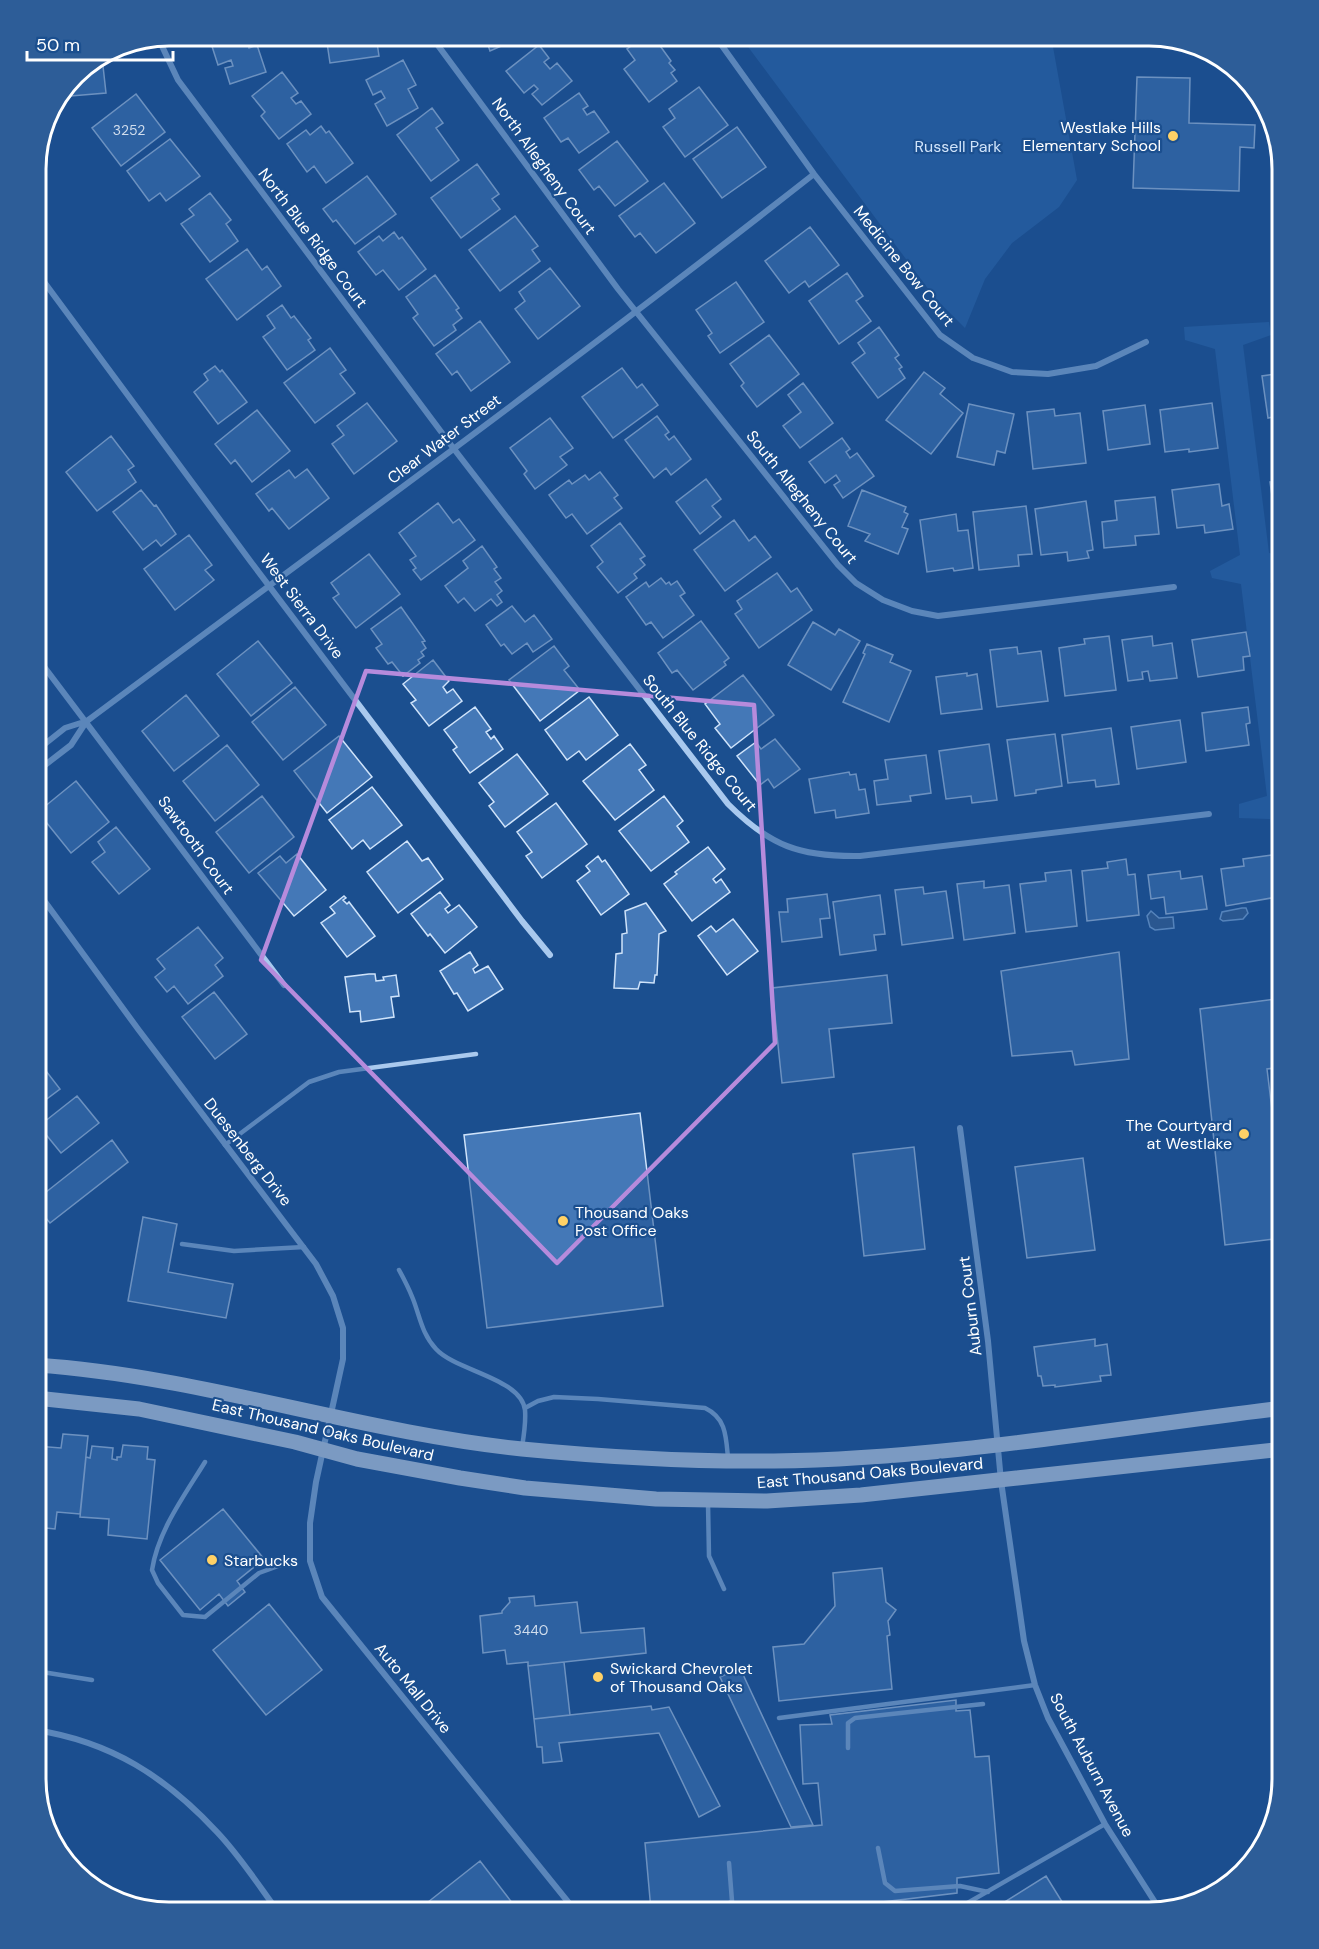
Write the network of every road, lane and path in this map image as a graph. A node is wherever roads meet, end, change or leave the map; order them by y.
1 (439, 46) edge
2 (162, 47) edge
3 (723, 47) edge
4 (814, 174) junction
5 (47, 286) edge
6 (637, 312) junction
7 (1146, 342) dead end
8 (454, 450) junction
9 (269, 585) junction
10 (1174, 587) dead end
11 (47, 670) edge
12 (87, 721) junction
13 (47, 743) edge
14 (47, 764) edge
15 (1209, 814) dead end
16 (47, 902) edge
17 (550, 955) dead end
18 (284, 985) dead end
19 (476, 1054) dead end
20 (960, 1128) dead end
21 (225, 1145) junction
22 (182, 1244) dead end
23 (304, 1247) junction
24 (399, 1270) dead end
25 (46, 1366) edge
26 (46, 1399) edge
27 (525, 1408) junction
28 (1272, 1409) edge
29 (331, 1416) junction
30 (997, 1444) junction
31 (522, 1449) junction
32 (323, 1451) junction
33 (1272, 1451) edge
34 (728, 1461) junction
35 (204, 1462) dead end
36 (1001, 1481) junction
37 (708, 1501) junction
38 (281, 1565) dead end
39 (724, 1589) dead end
40 (46, 1673) edge
41 (92, 1680) dead end
42 (1035, 1685) junction
43 (982, 1704) dead end
44 (779, 1718) dead end
45 (46, 1732) edge
46 (848, 1748) dead end
47 (1105, 1824) junction
48 (878, 1848) dead end
49 (729, 1863) dead end
50 (988, 1892) junction
51 (271, 1902) edge
52 (568, 1902) edge
53 (731, 1902) edge
54 (970, 1902) edge
55 (1155, 1902) edge

1 - 6 street, North Allegheny Court
2 - 8 street, North Blue Ridge Court
3 - 4 street, Medicine Bow Court
4 - 6 street, Clear Water Street
4 - 7 street, Medicine Bow Court
5 - 9 street, West Sierra Drive
6 - 8 street, Clear Water Street
6 - 10 street, South Allegheny Court
8 - 9 street, Clear Water Street
8 - 15 street, South Blue Ridge Court
9 - 12 street, Clear Water Street
9 - 17 street, West Sierra Drive
11 - 12 street, Sawtooth Court
12 - 13 street, Clear Water Street
12 - 14 street, Clear Water Street
12 - 18 street, Sawtooth Court
16 - 21 street, Duesenberg Drive
19 - 21 lane
20 - 30 street, Auburn Court
21 - 23 street, Duesenberg Drive
22 - 23 lane
23 - 29 street, Duesenberg Drive
24 - 27 lane
25 - 29 main road, East Thousand Oaks Boulevard
26 - 32 main road, East Thousand Oaks Boulevard
27 - 31 lane
27 - 34 lane
28 - 30 main road, East Thousand Oaks Boulevard
29 - 31 main road, East Thousand Oaks Boulevard
29 - 32 street, Duesenberg Drive
30 - 34 main road, East Thousand Oaks Boulevard
30 - 36 street, Auburn Court
31 - 34 main road, East Thousand Oaks Boulevard
32 - 37 main road, East Thousand Oaks Boulevard
32 - 52 street, Auto Mall Drive
33 - 36 main road, East Thousand Oaks Boulevard
35 - 38 lane
36 - 37 main road, East Thousand Oaks Boulevard
36 - 42 street, South Auburn Avenue
37 - 39 lane
40 - 41 lane
42 - 44 lane
42 - 47 street, South Auburn Avenue
43 - 46 lane
45 - 51 street
47 - 50 lane
47 - 55 street, South Auburn Avenue
48 - 50 lane
49 - 53 lane
50 - 54 lane

